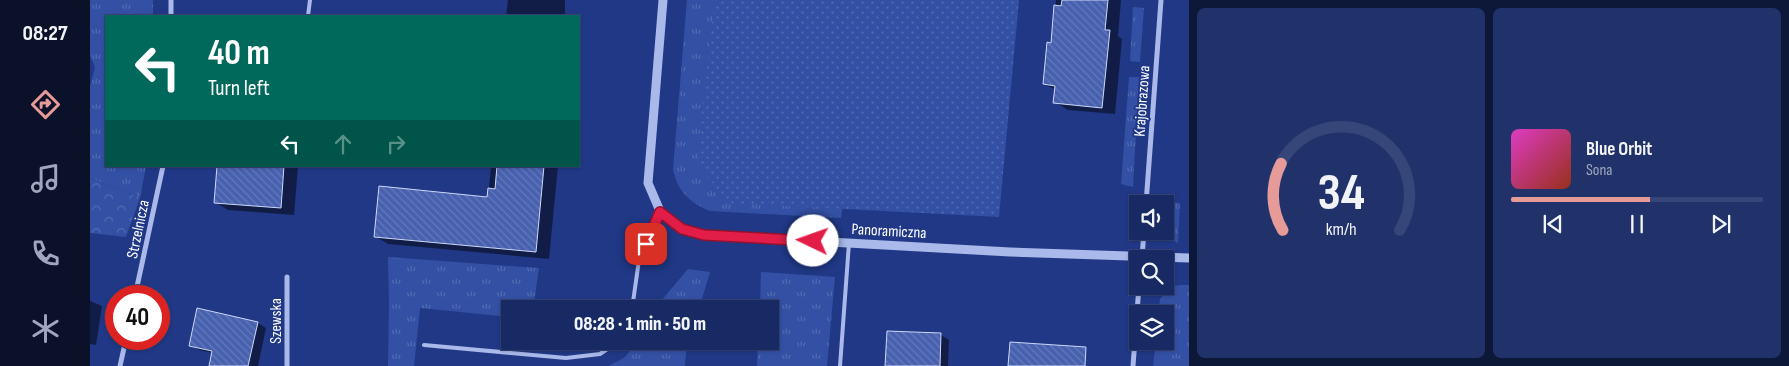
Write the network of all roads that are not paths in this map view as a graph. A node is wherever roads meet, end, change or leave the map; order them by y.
1 (171, 0) edge
2 (310, 0) edge
3 (663, 0) edge
4 (1161, 0) edge
5 (171, 15) edge
6 (308, 15) edge
7 (163, 167) edge
8 (1147, 195) edge
9 (660, 212) junction
10 (849, 243) junction
11 (1129, 257) edge
12 (1174, 258) edge
13 (1189, 258) edge
14 (287, 277) dead end
15 (137, 285) edge
16 (1138, 295) edge
17 (633, 300) edge
18 (424, 345) dead end
19 (124, 350) edge
20 (606, 350) edge
21 (120, 366) edge
22 (287, 366) edge
23 (840, 366) edge
24 (1133, 366) edge

1 - 5 street
2 - 6 lane
3 - 9 street, Panoramiczna
4 - 8 street, Krajobrazowa
7 - 15 street, Strzelnicza
9 - 10 street, Panoramiczna
9 - 17 lane
10 - 11 street, Panoramiczna
10 - 23 lane
12 - 13 street, Panoramiczna
14 - 22 street, Szewska
16 - 24 street
18 - 20 lane
19 - 21 street

